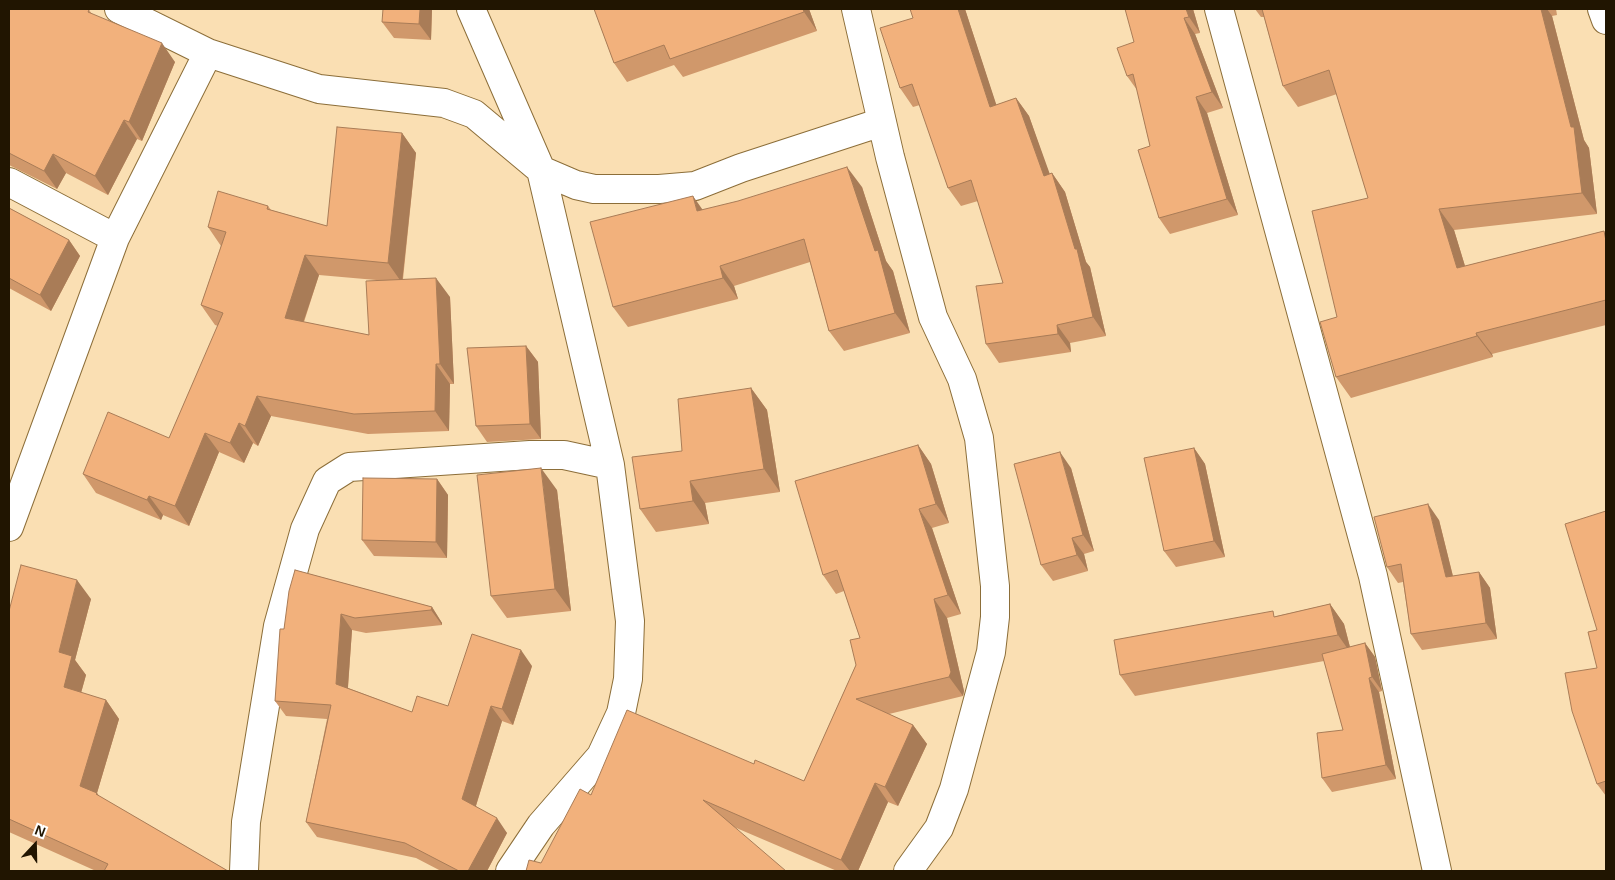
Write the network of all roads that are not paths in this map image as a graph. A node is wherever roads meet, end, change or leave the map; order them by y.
1 (119, 9) edge
2 (471, 9) edge
3 (856, 9) edge
4 (1219, 9) edge
5 (1602, 9) edge
6 (1606, 20) edge
7 (208, 53) junction
8 (882, 122) junction
9 (541, 170) junction
10 (9, 182) edge
11 (115, 238) junction
12 (610, 465) junction
13 (9, 527) edge
14 (244, 871) edge
15 (510, 871) edge
16 (908, 871) edge
17 (1437, 871) edge

1 - 7 street
2 - 9 street
3 - 8 street
4 - 17 street
5 - 6 street
7 - 9 street
7 - 11 street
8 - 9 street
8 - 16 street
9 - 12 street
10 - 11 street
11 - 13 street
12 - 14 street
12 - 15 street

